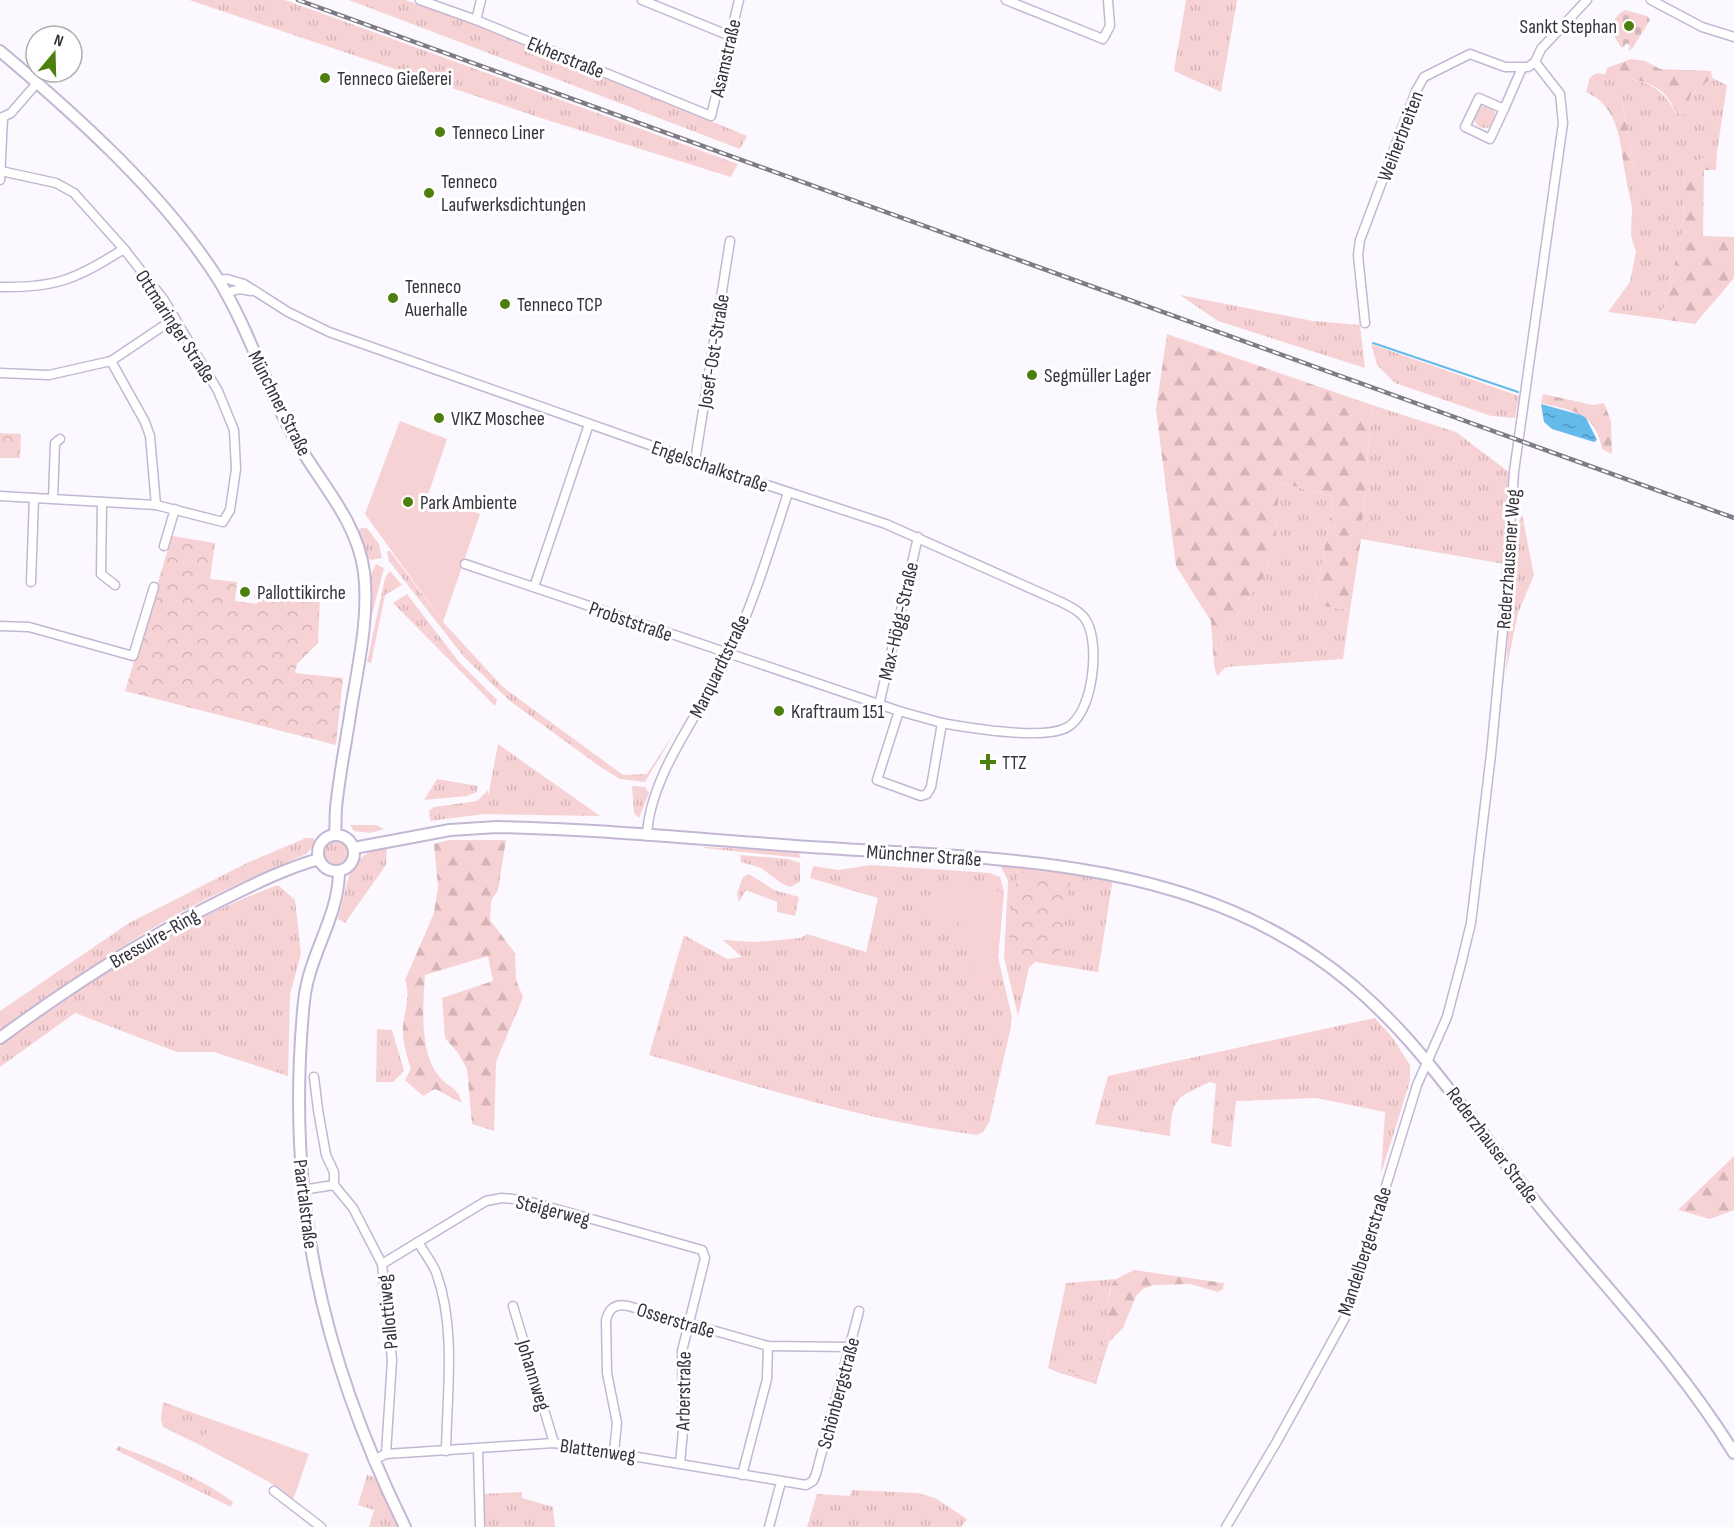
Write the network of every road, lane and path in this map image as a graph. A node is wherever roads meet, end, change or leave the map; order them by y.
1 (420, 0) edge
2 (481, 0) edge
3 (642, 0) edge
4 (739, 0) edge
5 (1006, 0) edge
6 (1108, 0) edge
7 (1587, 0) edge
8 (1651, 0) edge
9 (476, 20) junction
10 (730, 36) junction
11 (1734, 37) edge
12 (0, 51) edge
13 (1535, 62) junction
14 (1522, 68) junction
15 (24, 72) edge
16 (36, 84) edge
17 (38, 84) edge
18 (1504, 109) junction
19 (2, 116) edge
20 (711, 116) joint
21 (1, 171) edge
22 (0, 180) edge
23 (730, 241) dead end
24 (124, 249) junction
25 (219, 280) junction
26 (0, 287) edge
27 (254, 291) junction
28 (225, 293) junction
29 (175, 318) junction
30 (1365, 323) dead end
31 (111, 361) junction
32 (0, 373) edge
33 (589, 424) junction
34 (60, 439) dead end
35 (695, 461) junction
36 (788, 493) junction
37 (0, 496) edge
38 (34, 498) junction
39 (53, 499) junction
40 (102, 502) junction
41 (156, 505) junction
42 (175, 509) junction
43 (918, 537) junction
44 (164, 546) dead end
45 (465, 564) dead end
46 (31, 582) dead end
47 (115, 585) dead end
48 (154, 587) dead end
49 (534, 588) junction
50 (0, 626) edge
51 (729, 654) junction
52 (1088, 700) joint
53 (879, 705) junction
54 (899, 711) junction
55 (942, 723) junction
56 (335, 835) junction
57 (647, 836) junction
58 (354, 848) junction
59 (319, 859) junction
60 (339, 871) junction
61 (1198, 897) joint
62 (0, 1038) edge
63 (1427, 1059) junction
64 (314, 1077) dead end
65 (334, 1185) junction
66 (302, 1190) junction
67 (418, 1242) junction
68 (702, 1250) joint
69 (382, 1264) junction
70 (513, 1306) dead end
71 (859, 1311) dead end
72 (688, 1324) junction
73 (768, 1346) junction
74 (849, 1347) junction
75 (554, 1443) junction
76 (478, 1449) junction
77 (446, 1451) junction
78 (614, 1452) junction
79 (1734, 1453) edge
80 (386, 1454) junction
81 (373, 1460) junction
82 (680, 1463) junction
83 (742, 1474) junction
84 (816, 1474) joint
85 (781, 1482) junction
86 (274, 1491) dead end
87 (321, 1527) edge
88 (405, 1527) edge
89 (480, 1527) edge
90 (770, 1527) edge
91 (1226, 1527) edge

1 - 9 street, Ekherstraße
2 - 9 street
3 - 10 street
4 - 10 street, Asamstraße
5 - 6 street
7 - 13 street
8 - 11 street
9 - 20 street, Ekherstraße
10 - 20 street, Asamstraße
12 - 15 main road, Münchner Straße
13 - 14 street
13 - 63 street, Rederzhausener Weg
14 - 18 street
14 - 30 street, Weiherbreiten
16 - 19 street
17 - 25 main road, Münchner Straße
18 - 18 street
19 - 21 street
21 - 22 street
21 - 24 street, Ottmaringer Straße
23 - 35 street, Josef-Ost-Straße
24 - 26 street
24 - 29 street, Ottmaringer Straße
25 - 27 street, Engelschalkstraße
25 - 28 main road, Münchner Straße
27 - 28 street
27 - 33 street, Engelschalkstraße
28 - 56 main road, Münchner Straße
29 - 31 street
29 - 42 street, Ottmaringer Straße
31 - 32 street
31 - 41 street
33 - 35 street, Engelschalkstraße
33 - 49 street
34 - 39 street
35 - 36 street, Engelschalkstraße
36 - 43 street, Engelschalkstraße
36 - 51 street, Marquardtstraße
37 - 38 street
38 - 39 street
38 - 46 street
39 - 40 street
40 - 41 street
40 - 47 street
41 - 42 street
42 - 44 street
43 - 52 street, Engelschalkstraße
43 - 53 street, Max-Högg-Straße
45 - 49 street, Probststraße
48 - 50 street
49 - 51 street, Probststraße
51 - 53 street, Probststraße
51 - 57 street, Marquardtstraße
52 - 55 street, Probststraße
53 - 54 street, Probststraße
54 - 55 street, Probststraße
54 - 55 street
56 - 58 main road
56 - 59 main road
57 - 58 main road
57 - 61 main road, Münchner Straße
58 - 60 main road
59 - 60 main road
59 - 62 main road, Bressuire-Ring
60 - 66 main road, Paartalstraße
61 - 63 main road, Rederzhauser Straße
63 - 79 main road, Rederzhauser Straße
63 - 91 street, Mandelbergerstraße
64 - 65 street, Pallottiweg
65 - 66 street
65 - 69 street, Pallottiweg
66 - 81 main road, Paartalstraße
67 - 68 street, Steigerweg
67 - 69 street, Steigerweg
67 - 77 street
68 - 72 street, Arberstraße
69 - 80 street, Pallottiweg
70 - 75 street, Johannweg
71 - 74 street, Schönbergstraße
72 - 73 street, Osserstraße
72 - 78 street, Osserstraße
72 - 82 street, Arberstraße
73 - 74 street, Osserstraße
73 - 83 street
74 - 84 street, Schönbergstraße
75 - 76 street, Blattenweg
75 - 78 street, Blattenweg
76 - 77 street, Blattenweg
76 - 89 street
77 - 80 street, Blattenweg
78 - 82 street, Blattenweg
80 - 81 street, Blattenweg
81 - 88 main road, Paartalstraße
82 - 83 street, Blattenweg
83 - 85 street, Blattenweg
84 - 85 street, Blattenweg
85 - 90 street
86 - 87 street

